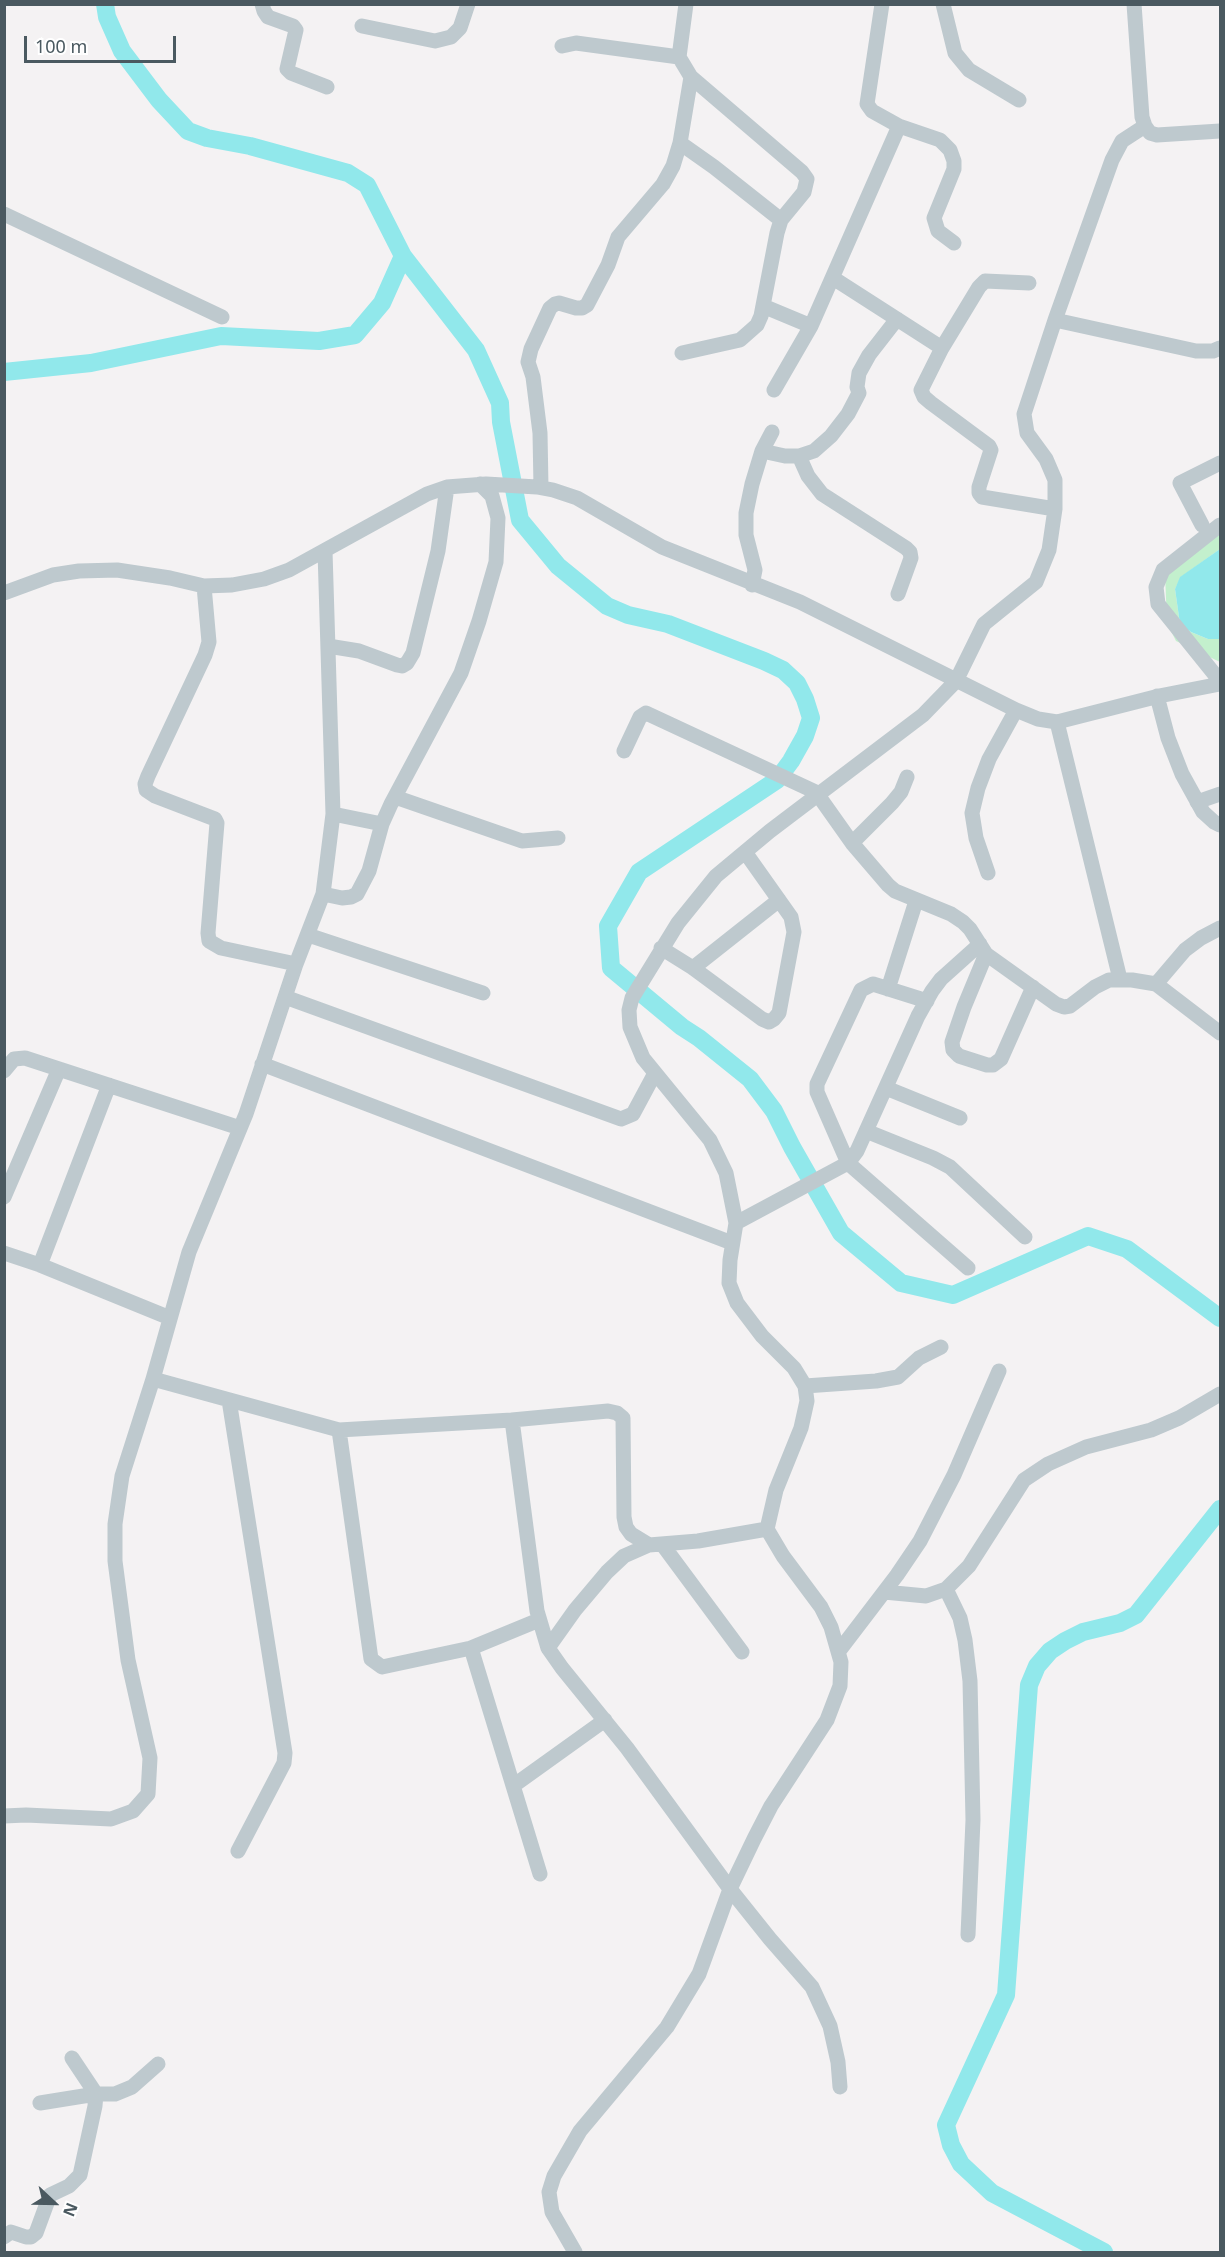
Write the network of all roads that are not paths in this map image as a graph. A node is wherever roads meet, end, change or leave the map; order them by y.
1 (262, 4) edge
2 (468, 4) edge
3 (686, 4) edge
4 (882, 4) edge
5 (943, 4) edge
6 (1134, 4) edge
7 (362, 26) dead end
8 (562, 46) dead end
9 (679, 57) junction
10 (691, 76) junction
11 (327, 87) dead end
12 (1019, 100) dead end
13 (899, 126) junction
14 (1145, 126) junction
15 (1221, 131) edge
16 (680, 143) junction
17 (4, 214) edge
18 (781, 220) junction
19 (954, 243) dead end
20 (833, 278) junction
21 (1029, 284) dead end
22 (763, 306) junction
23 (222, 316) dead end
24 (897, 319) junction
25 (1055, 320) junction
26 (812, 326) junction
27 (942, 348) junction
28 (1221, 348) edge
29 (682, 353) dead end
30 (774, 390) dead end
31 (772, 432) dead end
32 (762, 451) junction
33 (799, 456) junction
34 (1221, 463) edge
35 (483, 484) junction
36 (447, 487) junction
37 (539, 487) junction
38 (1054, 509) junction
39 (1202, 525) dead end
40 (1221, 525) edge
41 (325, 551) junction
42 (752, 585) junction
43 (204, 586) junction
44 (4, 593) edge
45 (898, 594) dead end
46 (328, 646) junction
47 (956, 681) junction
48 (1221, 682) edge
49 (1157, 696) junction
50 (1016, 710) junction
51 (1057, 722) junction
52 (624, 751) dead end
53 (907, 777) dead end
54 (1221, 794) edge
55 (819, 795) junction
56 (395, 797) junction
57 (1197, 802) junction
58 (333, 814) junction
59 (382, 824) junction
60 (1221, 825) edge
61 (558, 838) dead end
62 (852, 843) junction
63 (745, 852) junction
64 (988, 873) dead end
65 (323, 894) junction
66 (779, 900) junction
67 (916, 901) junction
68 (1221, 928) edge
69 (308, 935) junction
70 (661, 948) junction
71 (983, 949) junction
72 (296, 964) junction
73 (693, 968) junction
74 (1120, 979) junction
75 (1156, 984) junction
76 (1033, 987) junction
77 (888, 989) junction
78 (483, 993) dead end
79 (285, 997) junction
80 (927, 1001) junction
81 (1221, 1033) edge
82 (262, 1064) junction
83 (59, 1069) junction
84 (4, 1071) edge
85 (655, 1073) junction
86 (109, 1085) junction
87 (886, 1088) junction
88 (960, 1118) dead end
89 (240, 1128) junction
90 (866, 1131) junction
91 (848, 1164) junction
92 (4, 1197) edge
93 (736, 1223) junction
94 (1025, 1237) dead end
95 (732, 1243) junction
96 (4, 1253) edge
97 (40, 1265) junction
98 (968, 1269) dead end
99 (170, 1318) junction
100 (940, 1347) dead end
101 (999, 1371) dead end
102 (153, 1379) junction
103 (805, 1386) junction
104 (1221, 1394) edge
105 (229, 1400) junction
106 (512, 1420) junction
107 (339, 1431) junction
108 (767, 1529) junction
109 (656, 1545) junction
110 (946, 1589) junction
111 (884, 1592) junction
112 (539, 1620) junction
113 (471, 1648) junction
114 (548, 1648) junction
115 (839, 1651) junction
116 (742, 1652) dead end
117 (605, 1720) junction
118 (513, 1786) junction
119 (4, 1816) edge
120 (238, 1851) dead end
121 (540, 1874) dead end
122 (730, 1889) junction
123 (968, 1935) dead end
124 (72, 2058) dead end
125 (158, 2064) dead end
126 (840, 2087) dead end
127 (96, 2094) junction
128 (40, 2103) dead end
129 (4, 2237) edge
130 (575, 2253) edge

1 - 11 street
2 - 7 street
3 - 9 street
4 - 13 street
5 - 12 street
6 - 14 street
8 - 9 street
9 - 10 street
10 - 16 street
10 - 18 street
13 - 19 street
13 - 20 street
14 - 15 street
14 - 25 street
16 - 18 street
16 - 37 street
17 - 23 street
18 - 22 street
20 - 24 street
20 - 26 street
21 - 27 street
22 - 26 street
22 - 29 street
24 - 27 street
24 - 33 street
25 - 28 street
25 - 38 street
26 - 30 street
27 - 38 street
31 - 32 street
32 - 33 street
32 - 42 street
33 - 45 street
34 - 39 street
35 - 36 street
35 - 37 street
35 - 56 street
36 - 41 street
36 - 46 street
37 - 42 street
38 - 47 street
40 - 48 street
41 - 43 street
41 - 46 street
42 - 47 street
43 - 44 street
43 - 72 street
46 - 58 street
47 - 50 street
47 - 55 street
48 - 49 street
49 - 51 street
49 - 57 street
50 - 51 street
50 - 64 street
51 - 74 street
52 - 55 street
53 - 62 street
54 - 57 street
55 - 62 street
55 - 63 street
56 - 59 street
56 - 61 street
57 - 60 street
58 - 59 street
58 - 65 street
59 - 65 street
62 - 67 street
63 - 66 street
63 - 70 street
65 - 69 street
66 - 73 street
66 - 73 street
67 - 71 street
67 - 77 street
68 - 75 street
69 - 72 street
69 - 78 street
70 - 73 street
70 - 85 street
71 - 76 street
71 - 76 street
71 - 80 street
72 - 79 street
74 - 75 street
74 - 76 street
75 - 81 street
77 - 80 street
77 - 91 street
79 - 82 street
79 - 85 street
80 - 87 street
82 - 89 street
82 - 95 street
83 - 84 street
83 - 86 street
83 - 92 street
85 - 93 street
86 - 89 street
86 - 97 street
87 - 88 street
87 - 90 street
89 - 99 street
90 - 91 street
90 - 94 street
91 - 93 street
91 - 98 street
93 - 95 street
95 - 103 street
96 - 97 street
97 - 99 street
99 - 102 street
100 - 103 street
101 - 111 street
102 - 105 street
102 - 119 street
103 - 108 street
104 - 110 street
105 - 107 street
105 - 120 street
106 - 107 street
106 - 109 street
106 - 112 street
107 - 113 street
108 - 109 street
108 - 115 street
109 - 114 street
109 - 116 street
110 - 111 street
110 - 123 street
111 - 115 street
112 - 113 street
112 - 114 street
113 - 118 street
114 - 117 street
115 - 122 street
117 - 118 street
117 - 122 street
118 - 121 street
122 - 126 street
122 - 130 street
124 - 127 street
125 - 127 street
127 - 128 street
127 - 129 street

